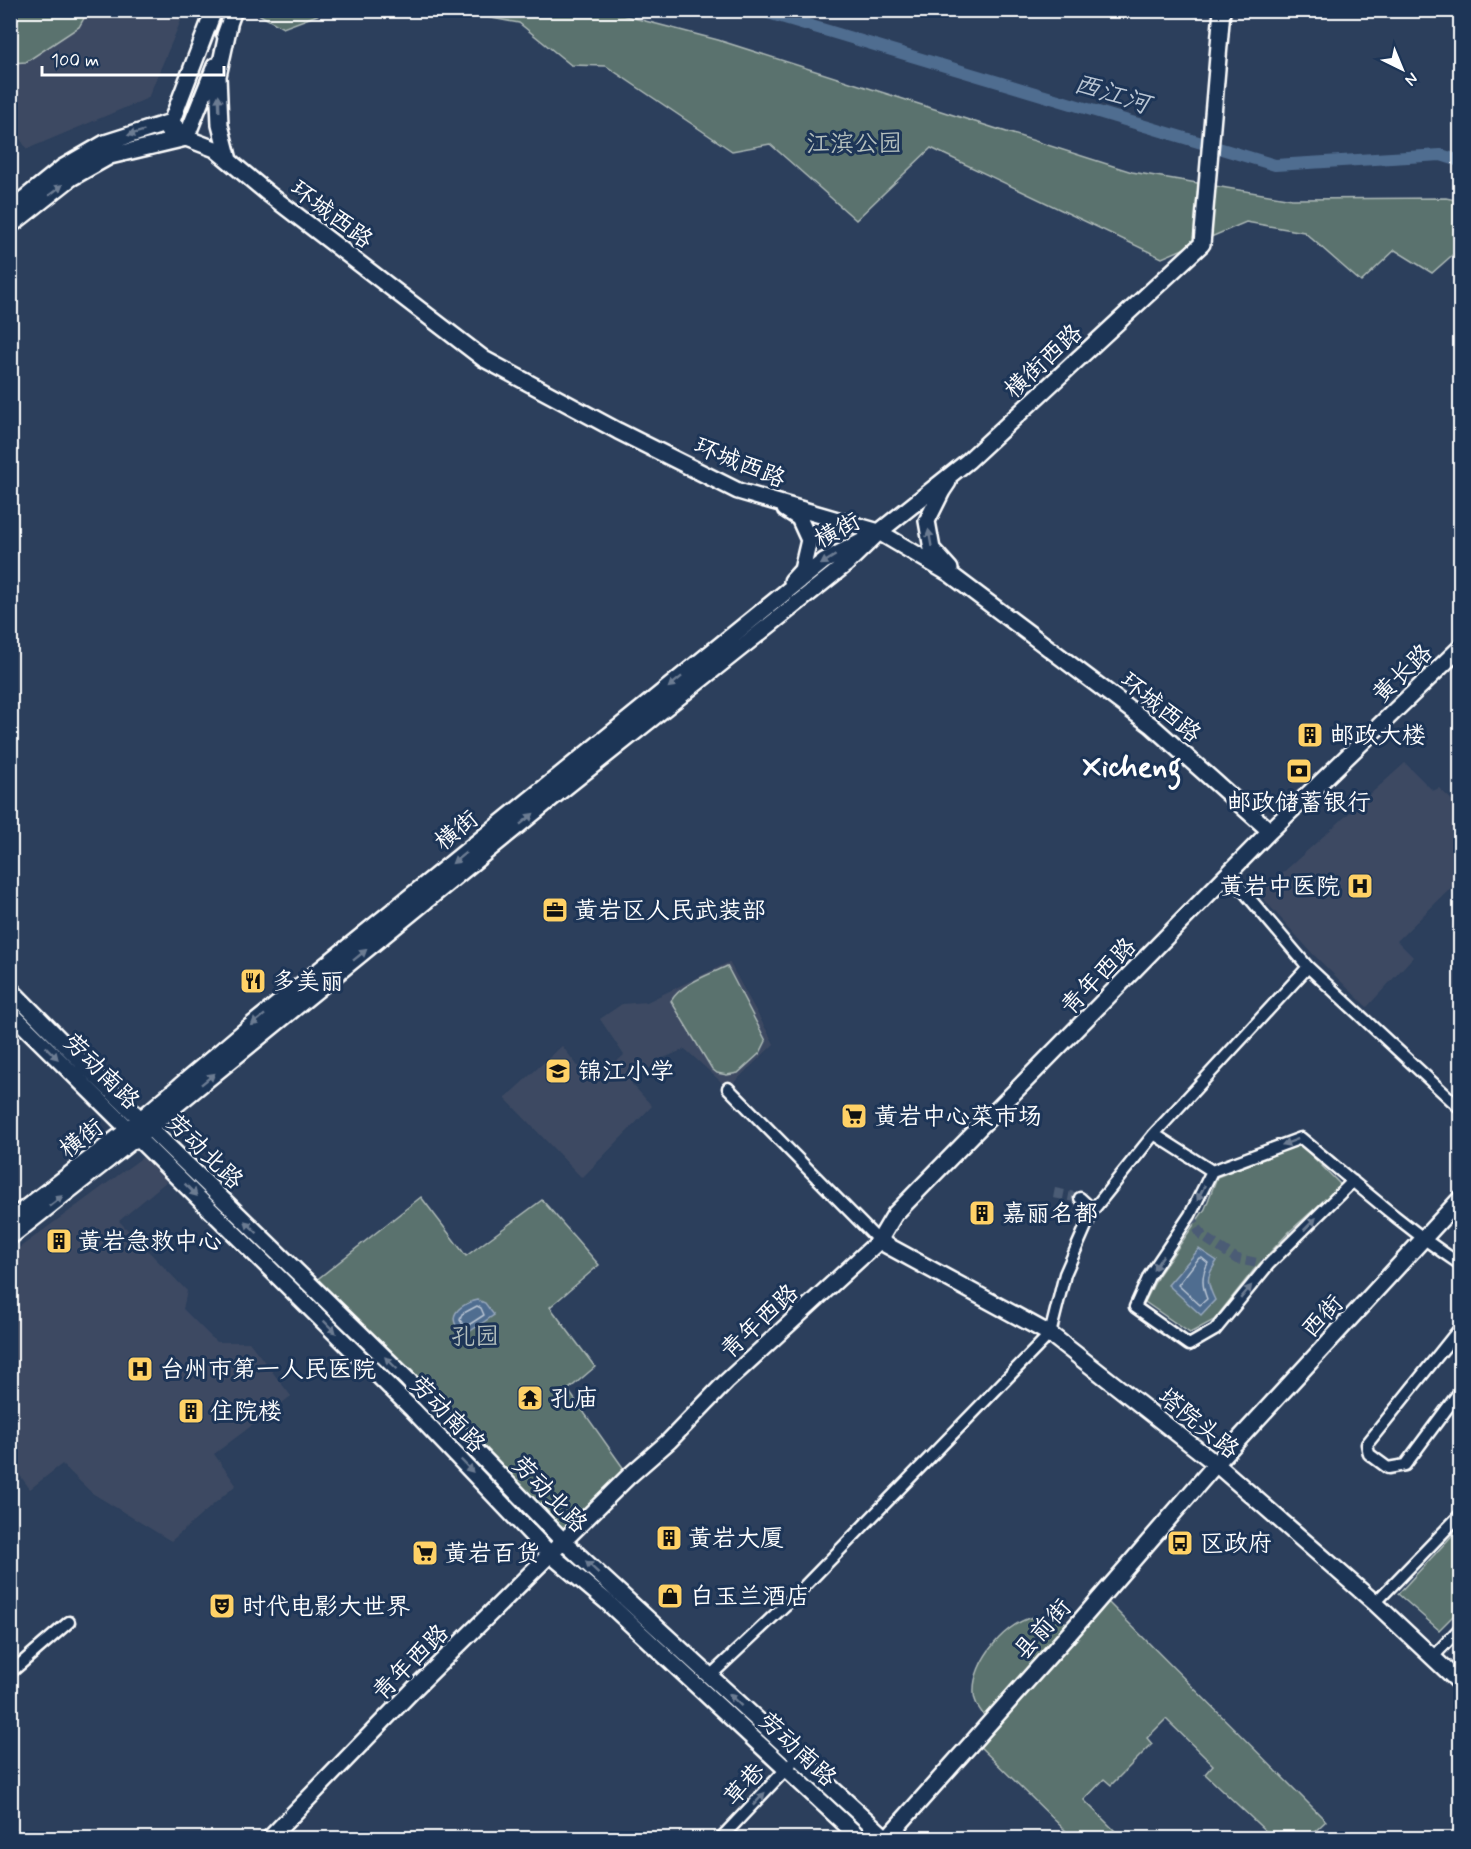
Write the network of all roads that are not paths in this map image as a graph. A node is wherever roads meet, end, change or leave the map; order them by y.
1 (214, 10) edge
2 (1222, 10) edge
3 (231, 18) edge
4 (171, 122) junction
5 (186, 138) junction
6 (163, 144) junction
7 (229, 160) junction
8 (10, 210) edge
9 (10, 226) edge
10 (958, 469) junction
11 (772, 501) junction
12 (879, 532) junction
13 (964, 584) junction
14 (771, 606) junction
15 (1461, 648) edge
16 (1270, 831) junction
17 (491, 840) junction
18 (1228, 874) junction
19 (1308, 967) junction
20 (10, 989) edge
21 (10, 1012) edge
22 (728, 1088) dead end
23 (1461, 1108) edge
24 (139, 1128) junction
25 (1154, 1134) junction
26 (1212, 1171) junction
27 (1353, 1181) junction
28 (1080, 1198) tunnel mouth
29 (1461, 1199) edge
30 (1093, 1210) junction
31 (10, 1220) edge
32 (10, 1237) edge
33 (1423, 1240) junction
34 (879, 1241) junction
35 (1461, 1264) edge
36 (1461, 1328) edge
37 (1050, 1334) junction
38 (1461, 1391) edge
39 (1216, 1464) junction
40 (1461, 1515) edge
41 (563, 1541) junction
42 (550, 1554) junction
43 (1375, 1603) junction
44 (69, 1622) dead end
45 (1461, 1628) edge
46 (1432, 1658) junction
47 (10, 1673) edge
48 (710, 1676) junction
49 (1461, 1683) edge
50 (791, 1763) junction
51 (901, 1822) junction
52 (270, 1839) edge
53 (721, 1839) edge
54 (860, 1839) edge
55 (887, 1839) edge
56 (896, 1839) edge

1 - 4 street
2 - 10 street, 横街西路
3 - 5 street
7 -> 3 street
4 - 5 street
4 - 6 street
4 -> 8 street
5 - 6 street
5 - 7 street, 环城西路
9 -> 6 street
7 - 11 street, 环城西路
10 - 12 street, 横街西路
13 -> 10 street
11 - 12 street, 环城西路
11 - 14 street
12 - 13 street, 环城西路
12 -> 14 street, 横街
17 -> 12 street, 横街
13 - 16 street, 环城西路
14 -> 17 street, 横街
15 - 16 street, 黄长路
16 - 18 street, 青年西路
17 - 24 street, 横街
18 - 19 street
18 - 34 street, 青年西路
19 - 23 street
19 - 25 street
20 - 24 street, 劳动南路
21 -> 24 street, 劳动南路
22 - 34 street
24 - 31 street, 横街
32 -> 24 street, 横街
41 -> 24 street, 劳动北路
24 -> 42 street, 劳动南路
25 - 26 street
25 - 30 street
27 -> 26 street
26 -> 27 street
27 - 33 street
28 - 30 street
29 - 33 street, 西街
30 - 37 street
33 - 35 street
33 - 39 street, 西街
34 - 37 street, 塔院头路
34 - 41 street, 青年西路
36 - 38 street
37 - 39 street, 塔院头路
37 - 48 street
39 - 43 street, 塔院头路
39 - 51 street, 县前街
40 - 43 street
41 - 42 street, 青年西路
48 -> 41 street, 劳动北路
42 - 50 street, 劳动南路
42 - 52 street, 青年西路
43 - 46 street, 塔院头路
44 - 47 street
45 - 46 street
46 - 49 street, 塔院头路
50 -> 48 street, 劳动北路
53 -> 50 street, 草巷
50 - 54 street, 劳动南路
50 - 55 street, 劳动北路
51 - 55 street, 县前街
51 - 56 street, 县前街

